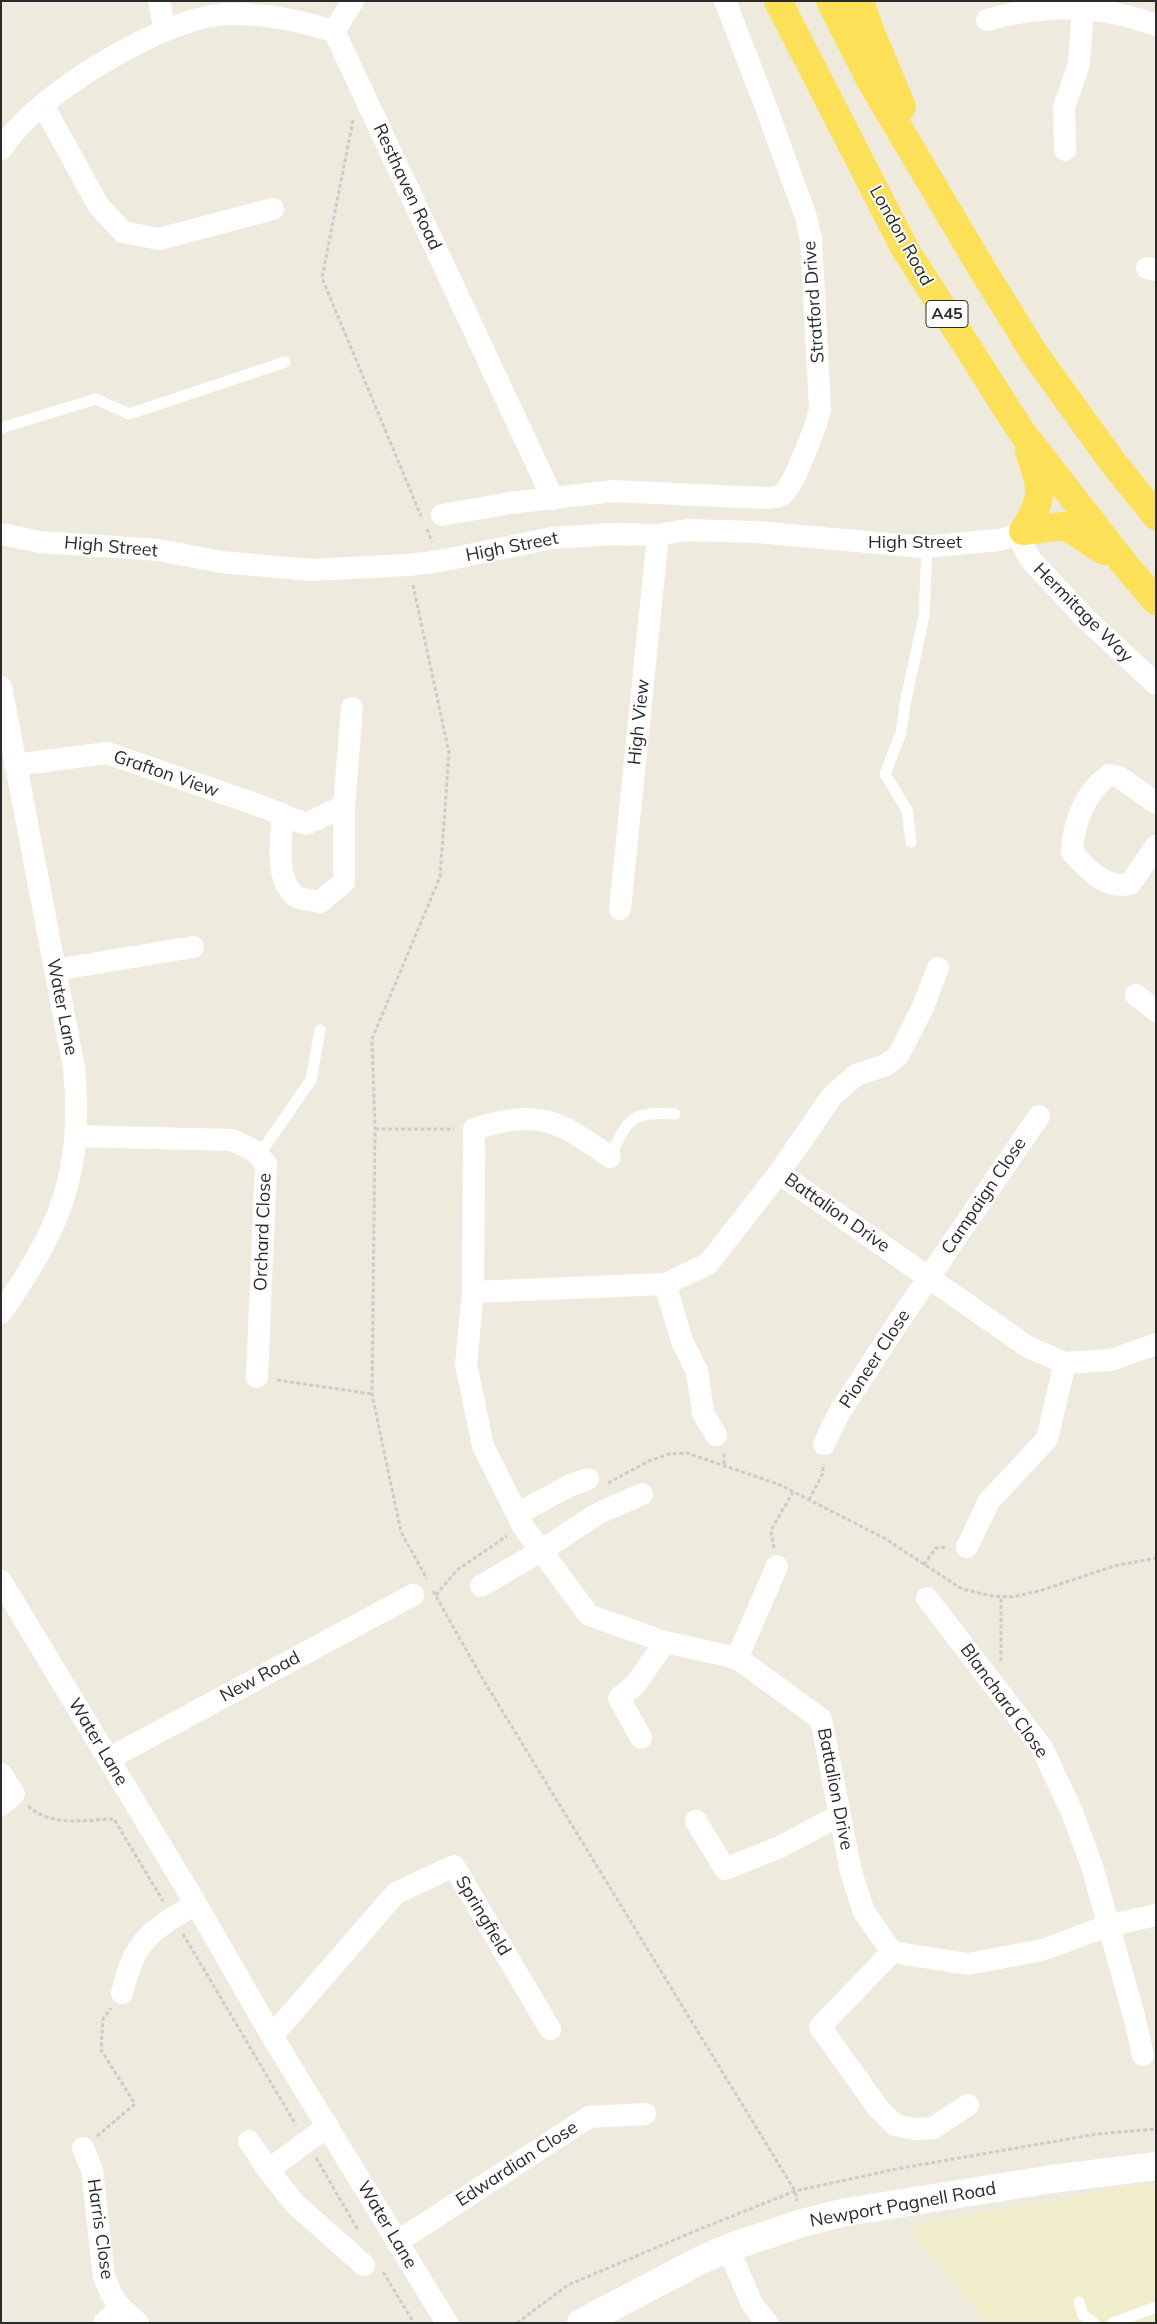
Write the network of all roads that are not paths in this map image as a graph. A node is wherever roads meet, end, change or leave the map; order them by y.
1 (159, 1) edge
2 (353, 1) edge
3 (725, 1) edge
4 (778, 1) edge
5 (830, 1) edge
6 (860, 1) edge
7 (1007, 7) edge
8 (1083, 7) junction
9 (987, 20) dead end
10 (1156, 25) edge
11 (165, 31) junction
12 (334, 31) junction
13 (43, 105) junction
14 (1, 149) edge
15 (1065, 150) dead end
16 (943, 204) junction
17 (273, 208) dead end
18 (285, 362) dead end
19 (1, 428) edge
20 (1021, 430) junction
21 (668, 494) junction
22 (553, 499) junction
23 (442, 515) dead end
24 (1156, 516) edge
25 (665, 533) junction
26 (1020, 533) junction
27 (1, 534) edge
28 (927, 547) junction
29 (1126, 566) junction
30 (1156, 601) edge
31 (1156, 684) edge
32 (1, 687) edge
33 (352, 708) dead end
34 (15, 765) junction
35 (1156, 803) edge
36 (344, 806) junction
37 (283, 815) junction
38 (911, 842) dead end
39 (1156, 846) edge
40 (619, 909) dead end
41 (193, 947) dead end
42 (938, 968) dead end
43 (55, 970) junction
44 (1136, 995) dead end
45 (1156, 1011) edge
46 (320, 1030) dead end
47 (675, 1114) dead end
48 (1039, 1116) dead end
49 (76, 1136) junction
50 (259, 1155) junction
51 (610, 1157) joint
52 (779, 1173) junction
53 (930, 1277) junction
54 (664, 1284) junction
55 (473, 1292) junction
56 (1, 1313) edge
57 (1156, 1344) edge
58 (1065, 1363) junction
59 (257, 1377) road end
60 (716, 1435) dead end
61 (824, 1444) road end
62 (596, 1482) road end
63 (642, 1494) dead end
64 (520, 1521) junction
65 (967, 1547) road end
66 (542, 1551) junction
67 (776, 1566) road end
68 (1, 1581) edge
69 (481, 1586) dead end
70 (412, 1594) road end
71 (927, 1598) dead end
72 (665, 1642) junction
73 (737, 1658) junction
74 (641, 1738) dead end
75 (108, 1759) junction
76 (1, 1774) edge
77 (8, 1799) edge
78 (840, 1815) junction
79 (696, 1821) dead end
80 (196, 1904) junction
81 (1156, 1915) edge
82 (1107, 1926) junction
83 (892, 1952) junction
84 (122, 1993) road end
85 (550, 2029) dead end
86 (272, 2036) junction
87 (1143, 2055) dead end
88 (968, 2105) dead end
89 (646, 2114) dead end
90 (328, 2126) junction
91 (249, 2141) dead end
92 (84, 2148) road end
93 (1156, 2166) edge
94 (268, 2170) junction
95 (397, 2242) junction
96 (728, 2248) junction
97 (371, 2265) road end
98 (1079, 2302) dead end
99 (1156, 2307) edge
100 (112, 2315) edge
101 (138, 2323) edge
102 (447, 2323) edge
103 (581, 2323) edge
104 (767, 2323) edge
105 (1094, 2323) edge
106 (1113, 2323) edge

1 - 11 street
2 - 12 street
3 - 21 street, Stratford Drive
4 - 20 highway, London Road / A45
5 - 16 highway
6 - 16 highway
7 - 8 street
7 - 9 street
8 - 10 street
8 - 15 street
11 - 12 street
11 - 13 street
12 - 22 street, Resthaven Road
13 - 14 street
13 - 17 street
16 - 24 highway
18 - 19 lane
20 - 26 highway
20 - 29 highway, London Road / A45
21 - 22 street, Stratford Drive
21 - 25 street
22 - 23 street, Stratford Drive
25 - 27 street, High Street
25 - 28 street, High Street
25 - 40 street, High View
26 - 28 street, High Street
26 - 29 highway
26 - 31 street, Hermitage Way
28 - 38 lane
29 - 30 highway, London Road / A45
32 - 34 street, Water Lane
33 - 36 street
34 - 37 street, Grafton View
34 - 43 street, Water Lane
35 - 39 street
36 - 37 street, Grafton View
36 - 37 street
41 - 43 street
42 - 52 street
43 - 49 street, Water Lane
44 - 45 street
46 - 50 lane
47 - 51 lane
48 - 53 street, Campaign Close
49 - 50 street, Orchard Close
49 - 56 street, Water Lane
50 - 59 street, Orchard Close
51 - 55 street, Battalion Drive
52 - 53 street, Battalion Drive
52 - 54 street, Battalion Drive
53 - 58 street, Battalion Drive
53 - 61 street, Pioneer Close
54 - 55 street, Battalion Drive
54 - 60 street
55 - 64 street, Battalion Drive
57 - 58 street, Battalion Drive
58 - 65 street
62 - 64 street
63 - 66 street
64 - 66 street, Battalion Drive
66 - 69 street
66 - 72 street, Battalion Drive
67 - 73 street
68 - 75 street, Water Lane
70 - 75 street, New Road
71 - 82 street, Blanchard Close
72 - 73 street, Battalion Drive
72 - 74 street
73 - 78 street, Battalion Drive
75 - 80 street, Water Lane
76 - 77 street
78 - 79 street
78 - 83 street, Battalion Drive
80 - 84 street
80 - 86 street, Water Lane
81 - 82 street
82 - 83 street
82 - 87 street, Blanchard Close
83 - 88 street
85 - 86 street, Springfield
86 - 90 street, Water Lane
89 - 95 street, Edwardian Close
90 - 94 street
90 - 95 street, Water Lane
91 - 94 street
92 - 100 street, Harris Close
93 - 96 main road, Newport Pagnell Road
94 - 97 street
95 - 102 street, Water Lane
96 - 103 main road, Newport Pagnell Road
96 - 104 street
98 - 105 lane
99 - 106 lane
100 - 101 street, Harris Close

